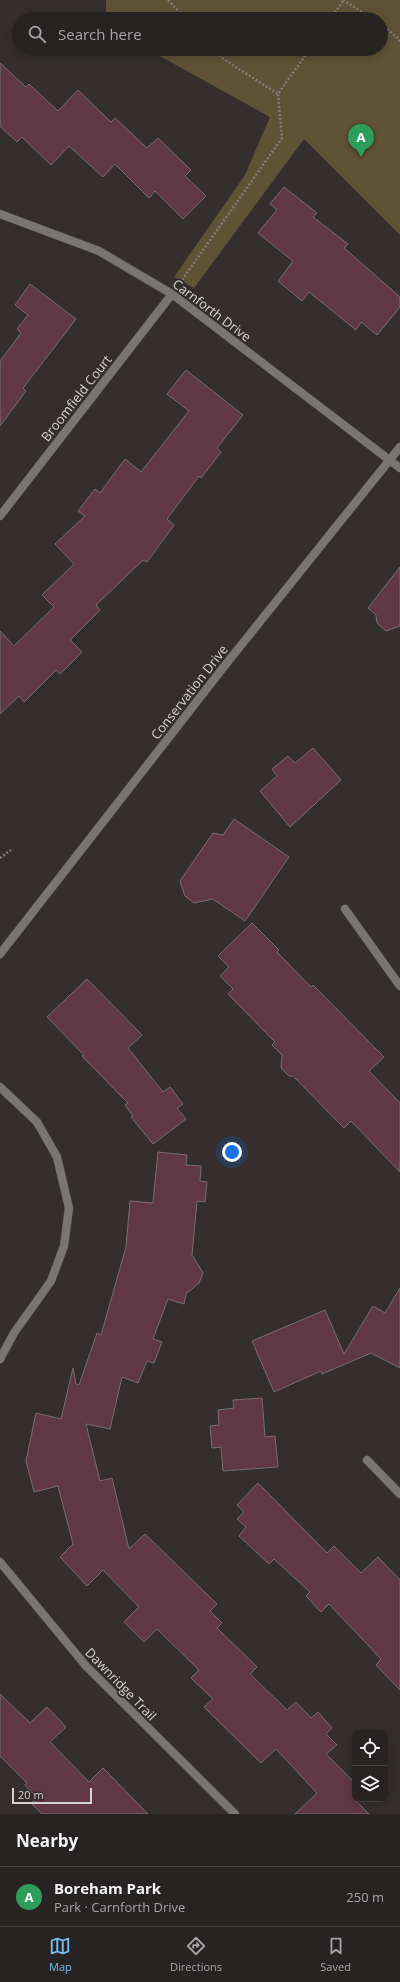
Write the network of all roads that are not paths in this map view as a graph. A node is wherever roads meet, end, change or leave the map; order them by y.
1 (0, 214) edge
2 (172, 294) junction
3 (400, 447) edge
4 (390, 460) junction
5 (400, 468) edge
6 (0, 516) edge
7 (345, 909) dead end
8 (0, 954) edge
9 (400, 986) edge
10 (0, 1087) edge
11 (0, 1359) edge
12 (367, 1460) dead end
13 (400, 1494) edge
14 (0, 1562) edge
15 (235, 1814) edge

1 - 2 street, Carnforth Drive
2 - 4 street, Carnforth Drive
2 - 6 street, Broomfield Court
3 - 4 street, Conservation Drive
4 - 5 street
4 - 8 street, Conservation Drive
7 - 9 street
10 - 11 street
12 - 13 street
14 - 15 street, Dawnridge Trail

